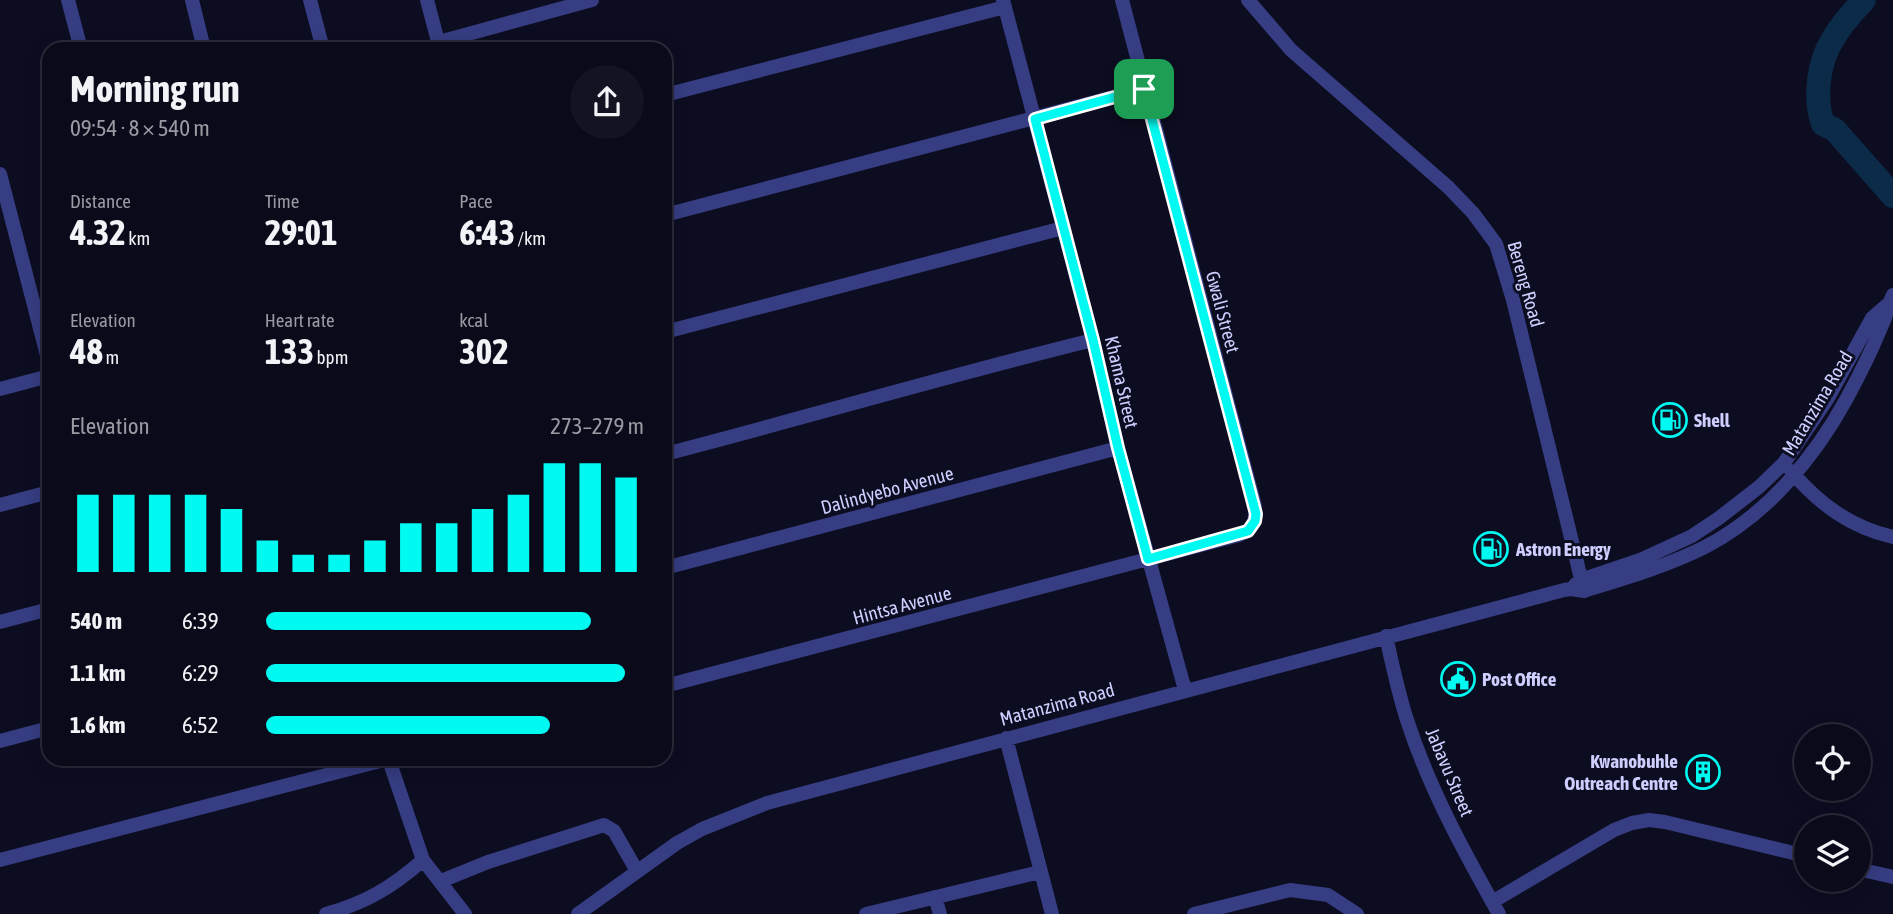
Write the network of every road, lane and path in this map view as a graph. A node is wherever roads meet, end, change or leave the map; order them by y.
1 (68, 0) edge
2 (192, 0) edge
3 (310, 0) edge
4 (428, 0) edge
5 (592, 0) edge
6 (1122, 0) edge
7 (1248, 0) edge
8 (1004, 4) edge
9 (79, 42) edge
10 (202, 42) edge
11 (321, 42) edge
12 (439, 42) edge
13 (450, 42) edge
14 (1144, 89) junction
15 (672, 92) edge
16 (1035, 119) junction
17 (0, 174) edge
18 (672, 213) edge
19 (1063, 228) junction
20 (1890, 300) edge
21 (672, 330) edge
22 (42, 335) edge
23 (1093, 340) junction
24 (42, 378) edge
25 (0, 389) edge
26 (1118, 448) junction
27 (672, 452) edge
28 (1784, 463) junction
29 (1795, 476) junction
30 (42, 494) edge
31 (0, 505) edge
32 (1893, 537) edge
33 (1148, 559) junction
34 (672, 566) edge
35 (1579, 586) junction
36 (42, 611) edge
37 (0, 622) edge
38 (1386, 636) junction
39 (672, 684) edge
40 (1185, 690) junction
41 (42, 730) edge
42 (1006, 738) junction
43 (0, 741) edge
44 (363, 766) edge
45 (388, 766) edge
46 (1794, 853) edge
47 (0, 860) edge
48 (423, 860) junction
49 (638, 871) junction
50 (1040, 872) junction
51 (1871, 872) edge
52 (1893, 877) edge
53 (441, 881) junction
54 (935, 897) junction
55 (1496, 908) edge
56 (587, 911) edge
57 (326, 914) edge
58 (465, 914) edge
59 (866, 914) edge
60 (940, 914) edge
61 (1052, 914) edge
62 (1194, 914) edge
63 (1357, 914) edge

1 - 9 street
2 - 10 street
3 - 11 street
4 - 12 street
5 - 13 street
6 - 14 street, Gwali Street
7 - 35 street, Bereng Road
8 - 15 street
8 - 16 street, Khama Street
14 - 16 street
14 - 33 street, Gwali Street
16 - 18 street
16 - 19 street, Khama Street
17 - 22 street
19 - 21 street
19 - 23 street, Khama Street
20 - 28 street, Matanzima Road
20 - 29 street, Matanzima Road
23 - 26 street, Khama Street
23 - 27 street
24 - 25 street
26 - 33 street, Khama Street
26 - 34 street, Dalindyebo Avenue
28 - 29 street
28 - 35 street, Matanzima Road
29 - 32 street
29 - 35 street, Matanzima Road
30 - 31 street
33 - 39 street, Hintsa Avenue
33 - 40 street, Khama Street
35 - 38 street, Matanzima Road
36 - 37 street
38 - 40 street, Matanzima Road
38 - 55 street, Jabavu Street
40 - 42 street, Matanzima Road
41 - 43 street
42 - 49 street, Matanzima Road
42 - 50 street
44 - 47 street
45 - 48 street
46 - 55 street
48 - 53 street
48 - 57 street
49 - 53 street
49 - 56 street, Matanzima Road
50 - 54 street
50 - 61 street
51 - 52 street
53 - 58 street
54 - 59 street
54 - 60 street
62 - 63 street

